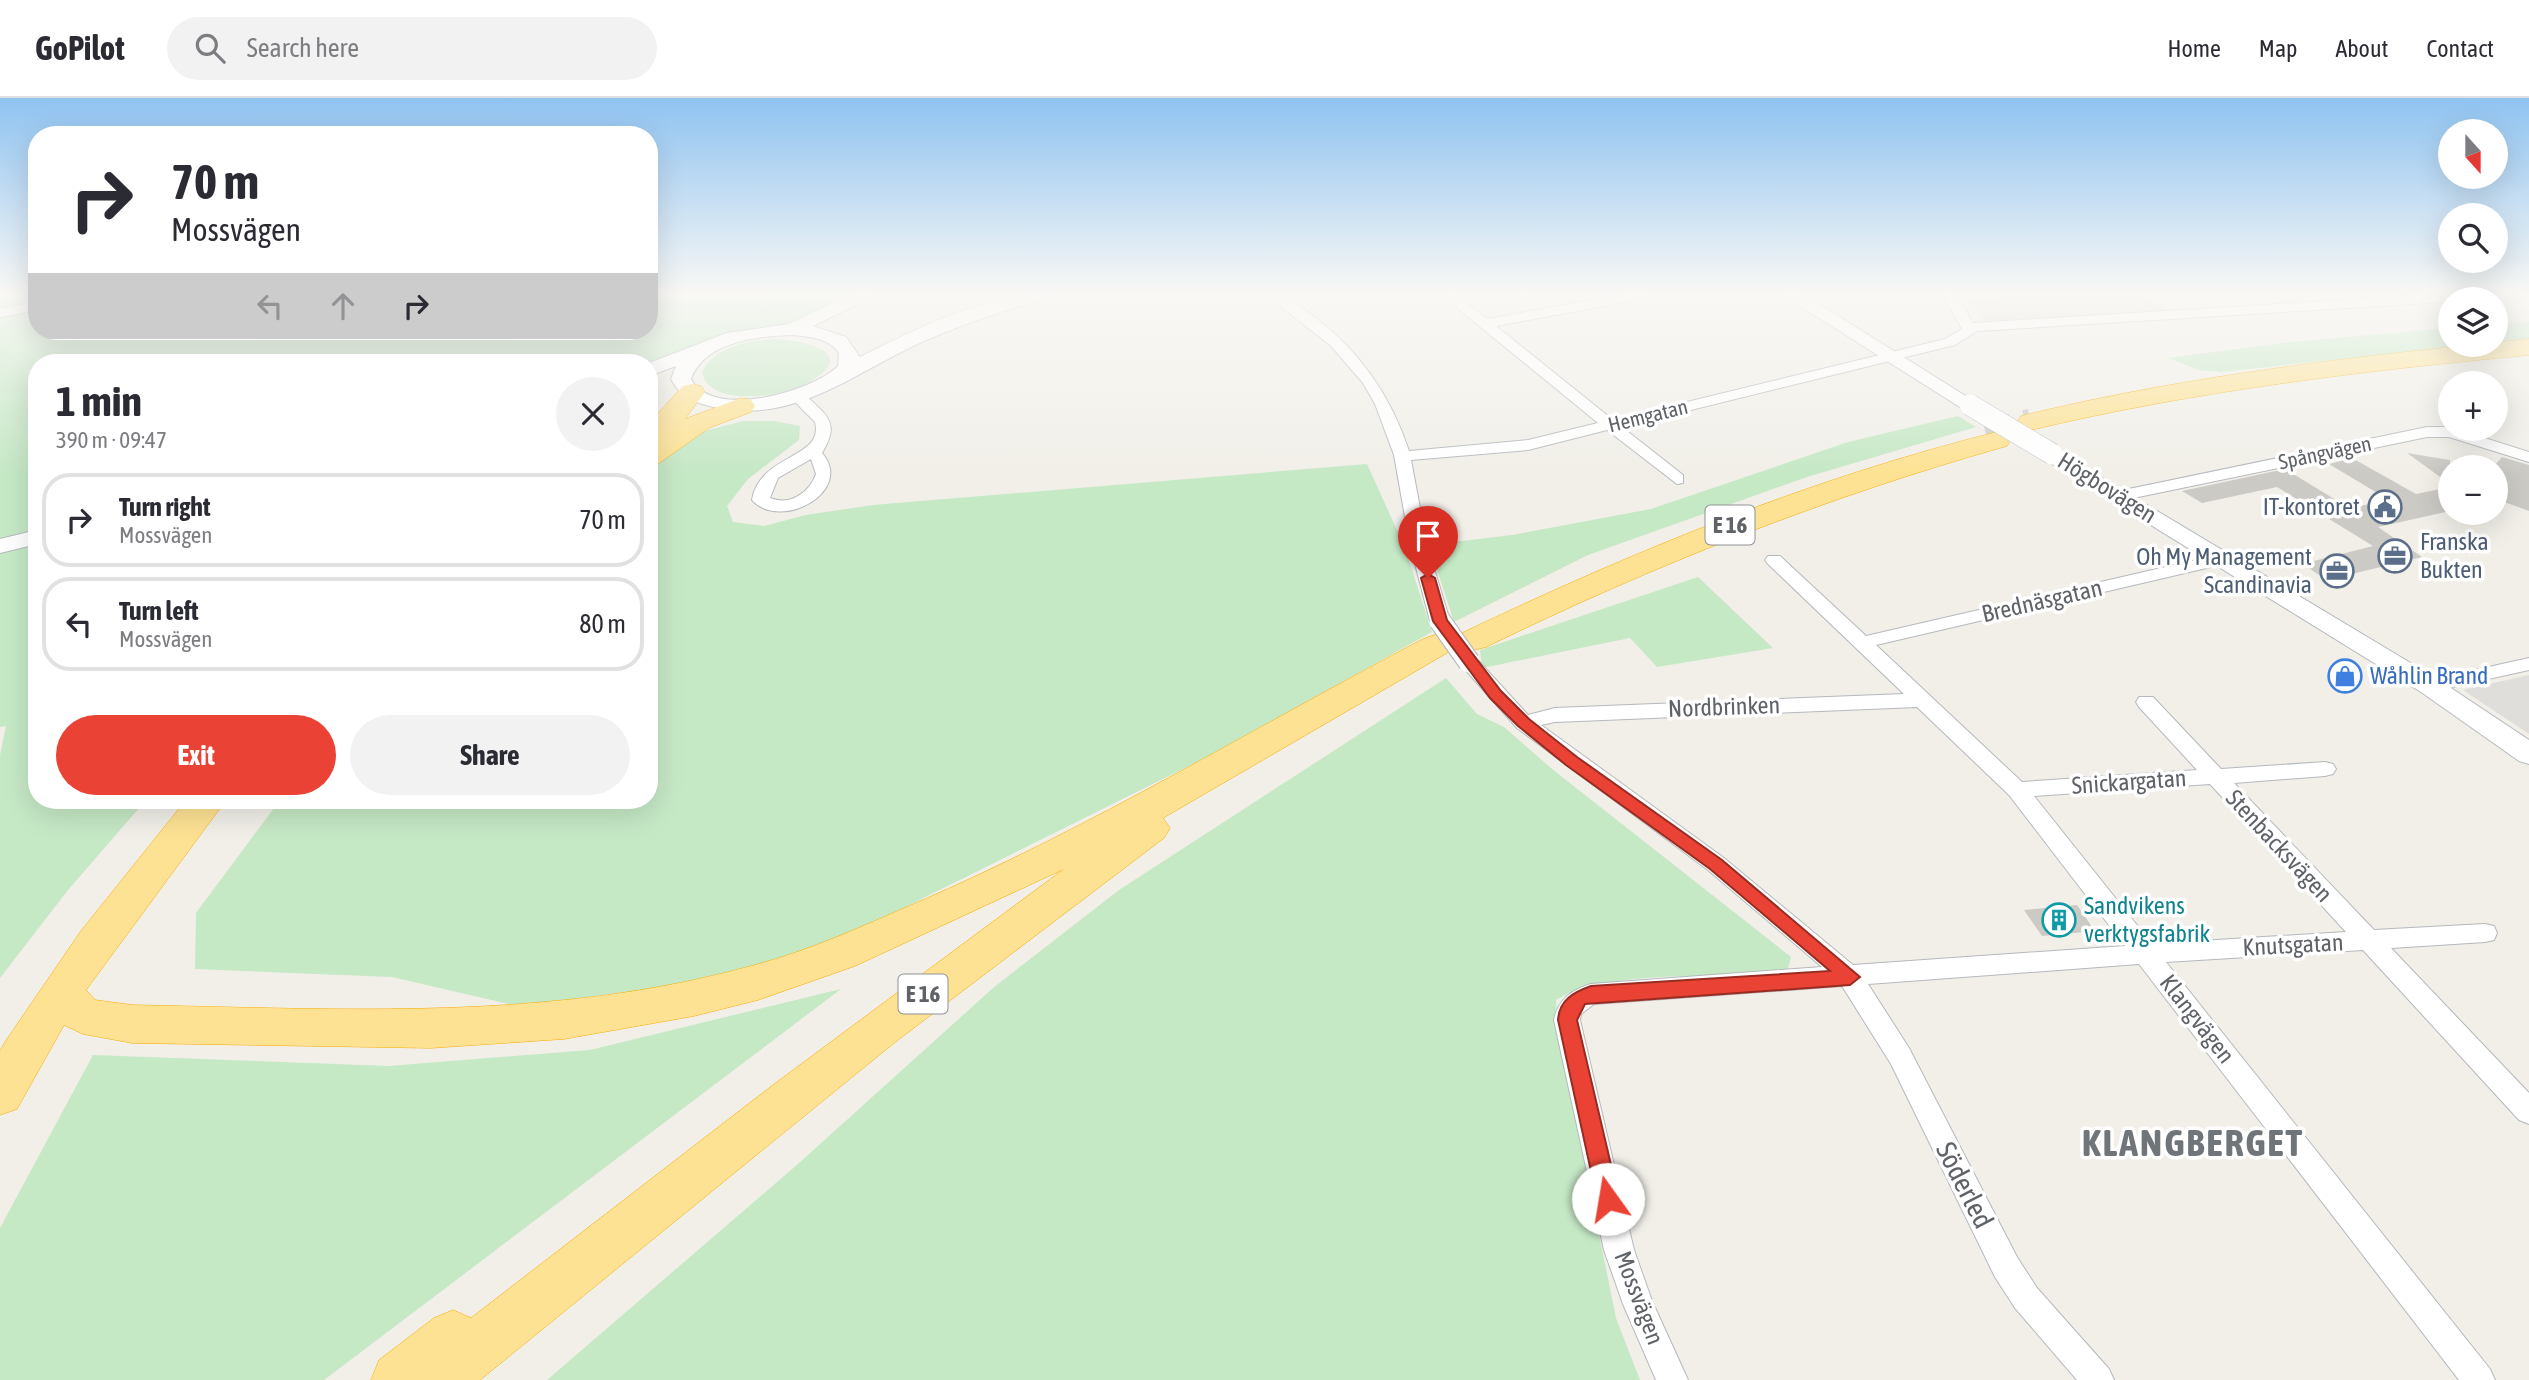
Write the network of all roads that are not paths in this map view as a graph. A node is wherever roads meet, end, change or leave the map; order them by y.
1 (691, 354) edge
2 (703, 354) edge
3 (849, 354) edge
4 (882, 354) edge
5 (1347, 354) edge
6 (1522, 354) edge
7 (1887, 354) edge
8 (1899, 354) edge
9 (2464, 354) edge
10 (2529, 354) edge
11 (1891, 356) junction
12 (658, 367) edge
13 (842, 375) junction
14 (658, 382) edge
15 (688, 388) junction
16 (798, 397) junction
17 (741, 406) junction
18 (1612, 425) junction
19 (658, 429) edge
20 (1992, 437) tunnel mouth
21 (658, 451) edge
22 (814, 453) dead end
23 (1402, 456) junction
24 (2529, 457) edge
25 (1677, 480) dead end
26 (2119, 496) junction
27 (28, 539) edge
28 (0, 546) edge
29 (2222, 559) junction
30 (1774, 561) dead end
31 (1455, 642) junction
32 (1861, 643) junction
33 (2529, 664) edge
34 (2430, 687) junction
35 (1925, 700) junction
36 (2146, 702) dead end
37 (1524, 723) junction
38 (2529, 754) edge
39 (2325, 769) dead end
40 (2213, 776) junction
41 (2017, 790) junction
42 (1153, 806) junction
43 (174, 809) edge
44 (200, 809) edge
45 (2485, 933) dead end
46 (2367, 940) junction
47 (2146, 954) junction
48 (1850, 977) junction
49 (61, 995) junction
50 (0, 1042) edge
51 (0, 1095) edge
52 (2529, 1112) edge
53 (399, 1380) edge
54 (436, 1380) edge
55 (1672, 1380) edge
56 (2098, 1380) edge
57 (2479, 1380) edge

1 - 12 main road
2 - 15 main road
3 - 13 main road
4 - 13 main road
5 - 23 street
6 - 18 street
7 - 11 main road, Högbovägen
8 - 11 street, Hemgatan
9 - 10 highway
11 - 18 street, Hemgatan
11 - 26 main road, Högbovägen, bridge
13 - 16 main road
14 - 15 main road
15 - 17 main road
15 - 19 highway
16 - 17 main road
16 - 22 street
17 - 21 highway
18 - 23 street, Hemgatan
18 - 25 street
20 - 31 highway, E 16
23 - 31 street
24 - 26 street, Spångvägen
26 - 29 main road, Högbovägen
27 - 28 main road
29 - 32 street, Brednäsgatan
29 - 34 main road, Högbovägen
30 - 32 street, Klangvägen
31 - 37 street
31 - 42 highway, E 16
31 - 54 highway, E 16
32 - 35 street, Klangvägen
33 - 34 street
34 - 38 main road, Högbovägen
35 - 37 street, Nordbrinken
35 - 41 street, Klangvägen
36 - 40 street, Stenbacksvägen
37 - 48 street
39 - 40 street, Snickargatan
40 - 41 street, Snickargatan
40 - 46 street, Stenbacksvägen
41 - 47 street, Klangvägen
42 - 49 highway
42 - 53 highway, E 16
43 - 50 highway
44 - 49 highway
45 - 46 street, Knutsgatan
46 - 47 street, Knutsgatan
46 - 52 street, Stenbacksvägen
47 - 48 street, Knutsgatan
47 - 57 street, Klangvägen
48 - 55 street, Mossvägen
48 - 56 street, Söderled
49 - 51 highway

